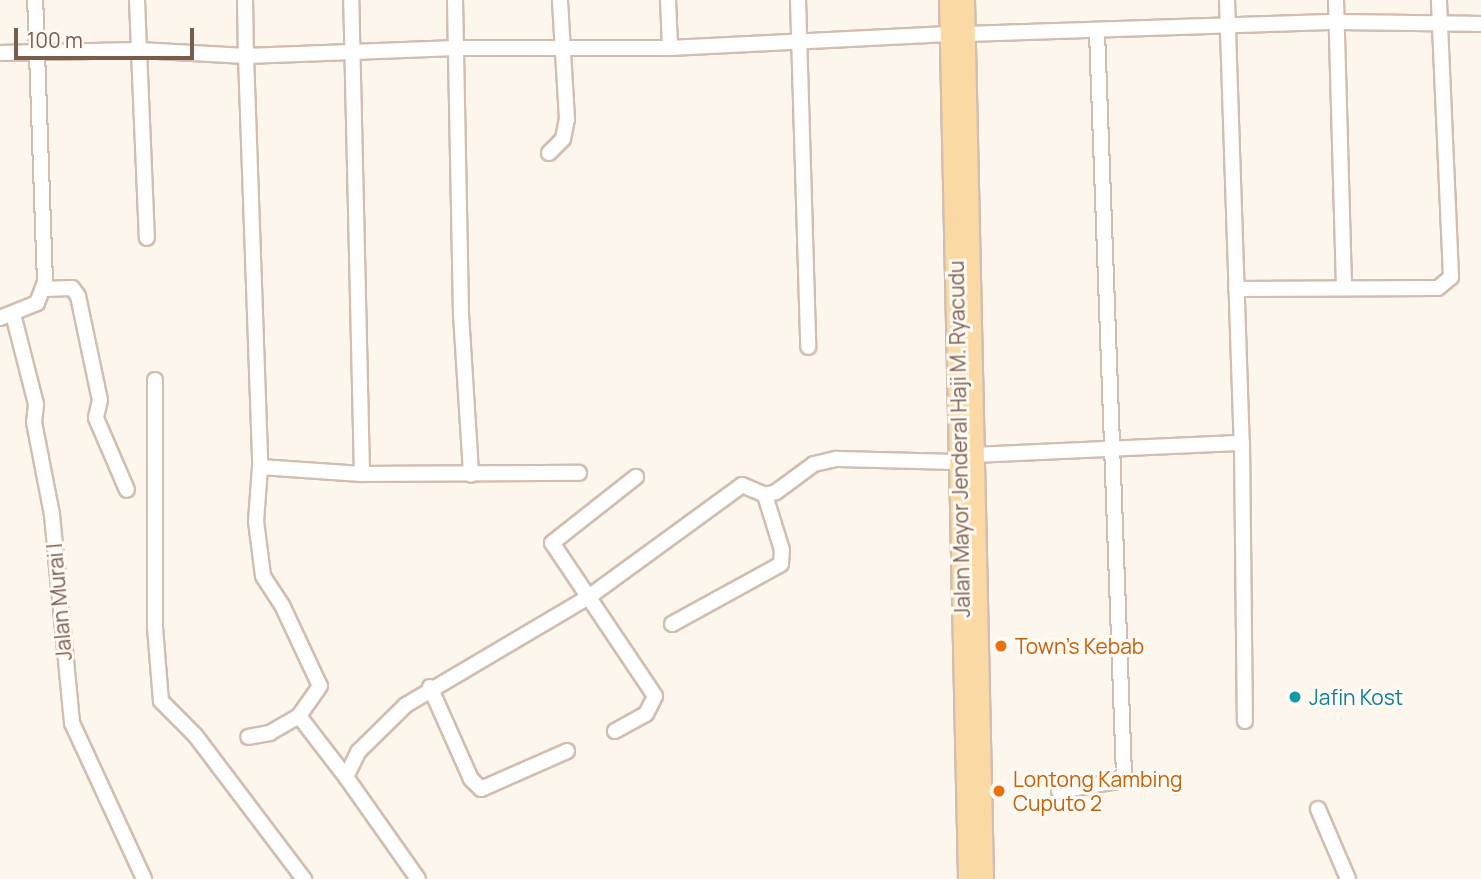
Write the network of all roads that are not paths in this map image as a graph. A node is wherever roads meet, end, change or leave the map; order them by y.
1 (35, 0) edge
2 (137, 0) edge
3 (245, 0) edge
4 (351, 0) edge
5 (456, 0) edge
6 (560, 0) edge
7 (668, 0) edge
8 (798, 0) edge
9 (948, 0) edge
10 (965, 0) edge
11 (1227, 0) edge
12 (1336, 0) edge
13 (1439, 0) edge
14 (1337, 22) junction
15 (1481, 24) edge
16 (1440, 25) junction
17 (1228, 27) junction
18 (1097, 30) junction
19 (958, 34) junction
20 (799, 42) junction
21 (457, 48) junction
22 (563, 48) junction
23 (670, 48) junction
24 (139, 50) junction
25 (352, 52) junction
26 (0, 53) edge
27 (35, 53) junction
28 (246, 56) junction
29 (549, 153) dead end
30 (147, 238) dead end
31 (1344, 286) junction
32 (44, 289) junction
33 (1236, 289) junction
34 (7, 316) edge
35 (808, 347) dead end
36 (973, 350) junction
37 (155, 380) dead end
38 (957, 386) junction
39 (974, 406) junction
40 (959, 442) junction
41 (1242, 443) junction
42 (1111, 448) junction
43 (967, 458) junction
44 (260, 467) junction
45 (579, 473) dead end
46 (362, 474) junction
47 (471, 475) junction
48 (636, 477) dead end
49 (127, 490) dead end
50 (765, 495) junction
51 (590, 596) junction
52 (672, 624) dead end
53 (430, 687) junction
54 (299, 716) junction
55 (1245, 722) dead end
56 (615, 731) dead end
57 (248, 737) dead end
58 (567, 751) dead end
59 (346, 777) junction
60 (1059, 791) dead end
61 (1318, 809) dead end
62 (144, 879) edge
63 (304, 879) edge
64 (418, 879) edge
65 (968, 879) edge
66 (984, 879) edge
67 (1348, 879) edge

1 - 27 street
2 - 24 street
3 - 28 street
4 - 25 street
5 - 21 street
6 - 22 street
7 - 23 street
8 - 20 street
9 - 19 main road, Jalan Mayor Jenderal Haji M. Ryacudu
10 - 19 main road, Jalan Mayor Jenderal Haji M. Ryacudu
11 - 17 street
12 - 14 street
13 - 16 street
14 - 16 street
14 - 17 street
14 - 31 street
15 - 16 street
16 - 31 street
17 - 18 street
17 - 33 street
18 - 19 street
18 - 42 street
19 - 20 street
19 - 36 main road, Jalan Mayor Jenderal Haji M. Ryacudu
19 - 38 main road, Jalan Mayor Jenderal Haji M. Ryacudu
20 - 23 street
20 - 35 street
21 - 22 street
21 - 25 street
21 - 47 street
22 - 23 street
22 - 29 street
24 - 27 street
24 - 28 street
24 - 30 street
25 - 28 street
25 - 46 street
26 - 27 street
27 - 32 street
28 - 44 street
31 - 33 street
32 - 34 street, Jalan Murai I
32 - 49 street
33 - 41 street
34 - 62 street, Jalan Murai I
36 - 38 main road
36 - 39 main road, Jalan Mayor Jenderal Haji M. Ryacudu
37 - 63 street
38 - 40 main road, Jalan Mayor Jenderal Haji M. Ryacudu
39 - 40 main road
39 - 43 main road, Jalan Mayor Jenderal Haji M. Ryacudu
40 - 43 main road, Jalan Mayor Jenderal Haji M. Ryacudu
41 - 42 street
41 - 55 street
42 - 43 street
42 - 60 street
43 - 50 street
43 - 65 main road, Jalan Mayor Jenderal Haji M. Ryacudu
43 - 66 main road, Jalan Mayor Jenderal Haji M. Ryacudu
44 - 46 street
44 - 54 street
45 - 47 street
46 - 47 street
48 - 51 street
50 - 51 street
50 - 52 street
51 - 53 street
51 - 56 street
53 - 58 street
53 - 59 street
54 - 57 street
54 - 59 street
59 - 64 street
61 - 67 street

